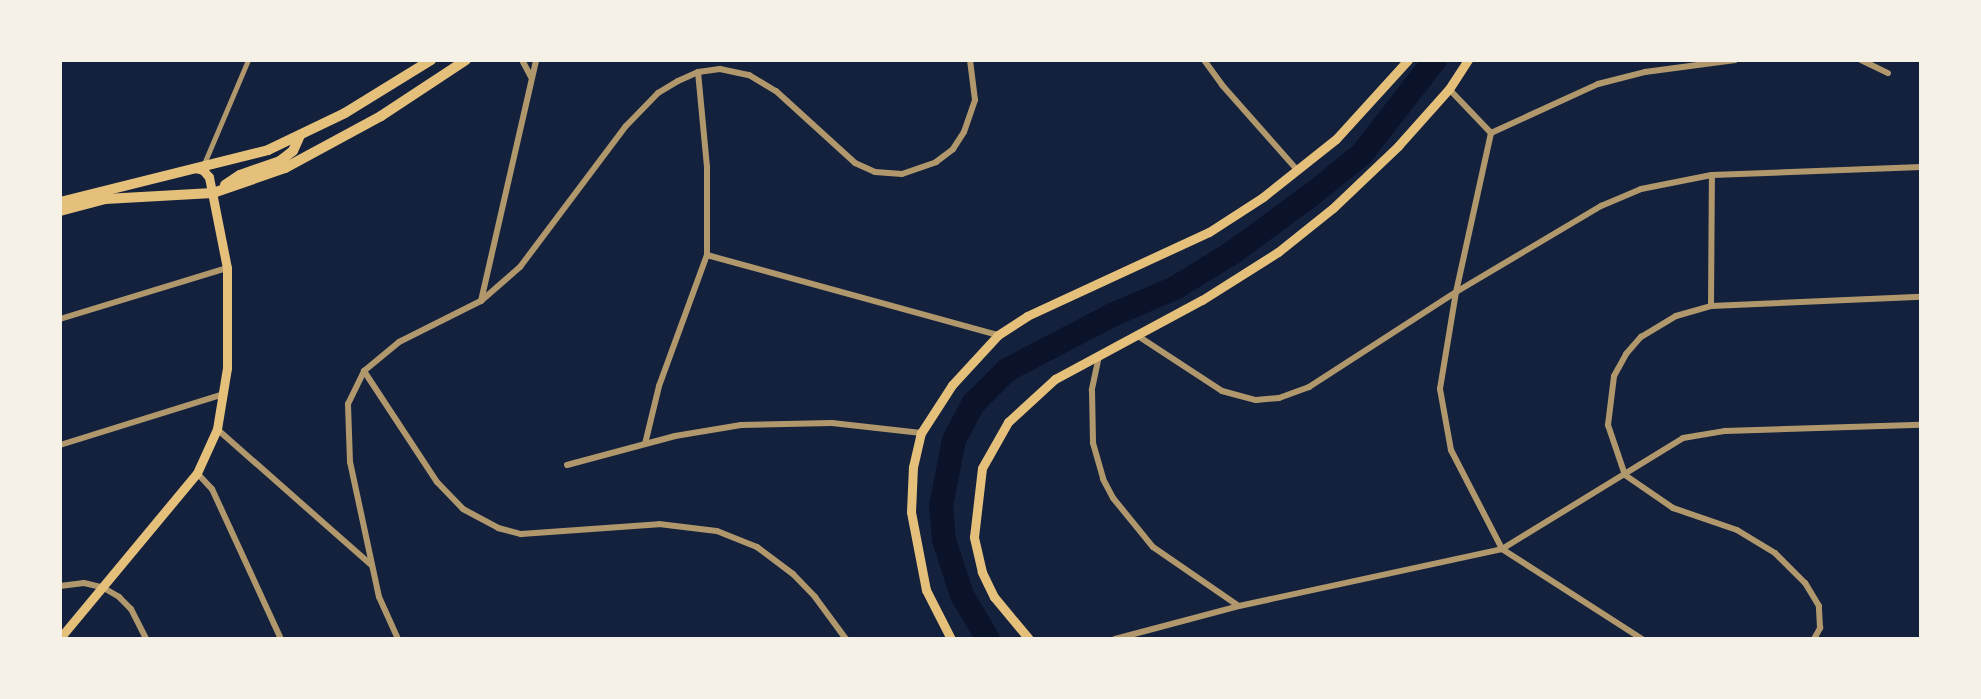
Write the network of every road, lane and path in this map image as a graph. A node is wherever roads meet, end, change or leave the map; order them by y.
1 (248, 60) edge
2 (431, 60) edge
3 (466, 60) edge
4 (522, 60) edge
5 (536, 60) edge
6 (970, 60) edge
7 (1204, 60) edge
8 (1408, 60) edge
9 (1468, 60) edge
10 (1735, 60) edge
11 (1861, 60) edge
12 (698, 72) junction
13 (1888, 73) dead end
14 (531, 77) junction
15 (1449, 89) junction
16 (1491, 133) junction
17 (300, 135) junction
18 (1921, 167) edge
19 (199, 168) junction
20 (1298, 171) junction
21 (1712, 175) junction
22 (213, 193) junction
23 (60, 202) edge
24 (60, 211) edge
25 (707, 255) junction
26 (227, 268) junction
27 (1456, 292) junction
28 (1921, 297) edge
29 (481, 301) junction
30 (1711, 306) junction
31 (60, 319) edge
32 (998, 335) junction
33 (1138, 336) junction
34 (1099, 356) junction
35 (364, 371) junction
36 (224, 394) junction
37 (1921, 425) edge
38 (217, 429) junction
39 (921, 433) junction
40 (645, 444) junction
41 (60, 445) edge
42 (567, 465) dead end
43 (197, 473) junction
44 (1625, 475) junction
45 (1502, 549) junction
46 (371, 565) junction
47 (60, 586) edge
48 (102, 587) junction
49 (1239, 606) junction
50 (60, 638) edge
51 (146, 639) edge
52 (281, 639) edge
53 (398, 639) edge
54 (846, 639) edge
55 (951, 639) edge
56 (1029, 639) edge
57 (1115, 639) edge
58 (1642, 639) edge
59 (1814, 639) edge

1 - 19 street
2 - 17 main road
3 - 22 main road
4 - 14 street
5 - 14 street
6 - 12 street
7 - 20 street
8 - 20 main road
9 - 15 main road
10 - 16 street
11 - 13 street
12 - 25 street
12 - 29 street
14 - 29 street
15 - 16 street
15 - 33 main road
16 - 27 street
17 - 19 main road
17 - 22 main road
18 - 21 street
19 - 22 main road
19 - 23 main road
20 - 32 main road
21 - 27 street
21 - 30 street
22 - 24 main road
22 - 26 main road
25 - 32 street
25 - 40 street
26 - 31 street
26 - 36 main road
27 - 33 street
27 - 45 street
28 - 30 street
29 - 35 street
30 - 44 street
32 - 39 main road
33 - 34 main road
34 - 49 street
34 - 56 main road
35 - 46 street
35 - 54 street
36 - 38 main road
36 - 41 street
37 - 44 street
38 - 43 main road
38 - 46 street
39 - 40 street
39 - 55 main road
40 - 42 street
43 - 48 main road
43 - 52 street
44 - 45 street
44 - 59 street
45 - 49 street
45 - 58 street
46 - 53 street
47 - 48 street
48 - 50 main road
48 - 51 street
49 - 57 street

